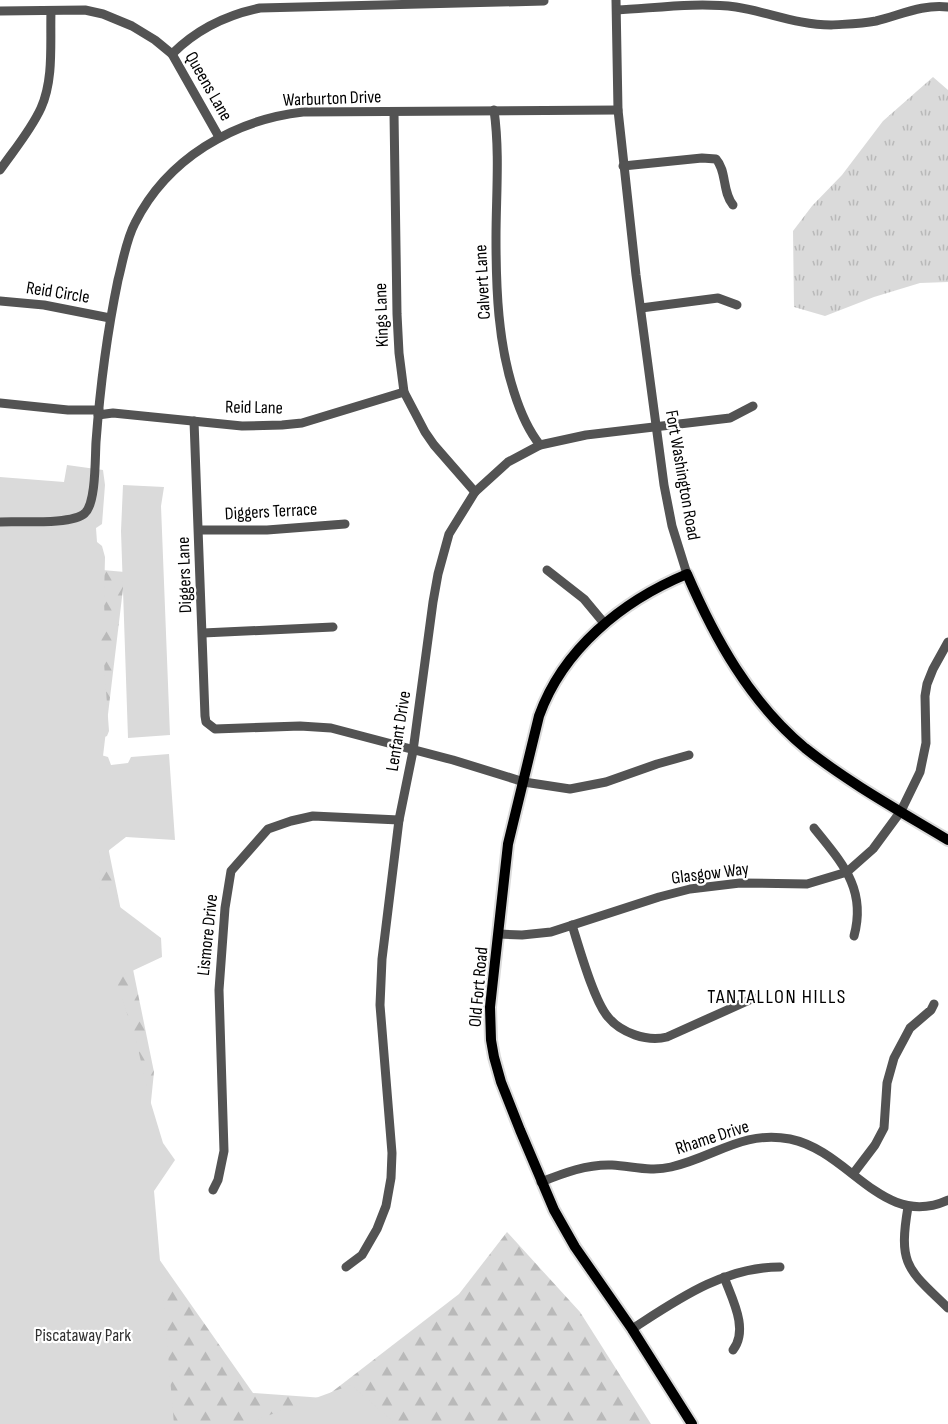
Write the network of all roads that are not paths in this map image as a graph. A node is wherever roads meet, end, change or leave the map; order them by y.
1 (544, 1) edge
2 (616, 5) edge
3 (948, 7) edge
4 (0, 10) edge
5 (51, 11) junction
6 (172, 54) junction
7 (494, 110) junction
8 (618, 110) junction
9 (394, 112) junction
10 (219, 136) junction
11 (623, 166) junction
12 (0, 170) edge
13 (733, 205) dead end
14 (0, 301) edge
15 (737, 305) dead end
16 (641, 308) junction
17 (110, 318) junction
18 (404, 392) junction
19 (0, 403) edge
20 (753, 406) dead end
21 (99, 412) junction
22 (194, 421) junction
23 (657, 428) junction
24 (540, 445) junction
25 (475, 492) junction
26 (0, 522) edge
27 (345, 524) dead end
28 (199, 530) junction
29 (548, 570) dead end
30 (687, 574) junction
31 (604, 623) junction
32 (333, 627) dead end
33 (203, 633) junction
34 (948, 642) edge
35 (412, 750) junction
36 (689, 755) dead end
37 (524, 782) junction
38 (901, 811) junction
39 (399, 820) junction
40 (814, 828) dead end
41 (948, 840) edge
42 (847, 872) junction
43 (572, 925) junction
44 (499, 934) junction
45 (854, 936) dead end
46 (754, 998) dead end
47 (934, 1004) dead end
48 (853, 1174) junction
49 (542, 1182) junction
50 (213, 1190) dead end
51 (948, 1200) edge
52 (908, 1207) junction
53 (346, 1267) dead end
54 (780, 1267) dead end
55 (724, 1277) junction
56 (948, 1308) edge
57 (632, 1329) junction
58 (733, 1350) dead end
59 (692, 1424) edge

1 - 6 street
2 - 3 street
2 - 8 street, Fort Washington Road
4 - 5 street, Queens Lane
5 - 6 street, Queens Lane
5 - 12 street
6 - 10 street, Queens Lane
7 - 8 street, Warburton Drive
7 - 9 street, Warburton Drive
7 - 24 street, Calvert Lane
8 - 11 street, Fort Washington Road
9 - 10 street, Warburton Drive
9 - 18 street, Kings Lane
10 - 17 street, Warburton Drive
11 - 13 street
11 - 16 street, Fort Washington Road
14 - 17 street, Reid Circle
15 - 16 street
16 - 23 street, Fort Washington Road
17 - 21 street, Warburton Drive
18 - 22 street, Reid Lane
18 - 25 street, Kings Lane
19 - 21 street
20 - 23 street, Lenfant Drive
21 - 22 street, Reid Lane
21 - 26 street, Warburton Drive
22 - 28 street, Diggers Lane
23 - 24 street, Lenfant Drive
23 - 30 street, Fort Washington Road
24 - 25 street, Lenfant Drive
25 - 35 street, Lenfant Drive
27 - 28 street, Diggers Terrace
28 - 33 street, Diggers Lane
29 - 31 street
30 - 31 main road, Old Fort Road
30 - 38 main road, Fort Washington Road
31 - 37 main road, Old Fort Road
32 - 33 street
33 - 35 street, Diggers Lane
34 - 38 street, Glasgow Way
35 - 37 street
35 - 39 street, Lenfant Drive
36 - 37 street
37 - 44 main road, Old Fort Road
38 - 41 main road, Fort Washington Road
38 - 42 street, Glasgow Way
39 - 50 street, Lismore Drive
39 - 53 street, Lenfant Drive
40 - 42 street
42 - 43 street, Glasgow Way
42 - 45 street
43 - 44 street, Glasgow Way
43 - 46 street
44 - 49 main road, Old Fort Road
47 - 48 street
48 - 49 street, Rhame Drive
48 - 52 street, Rhame Drive
49 - 57 main road, Old Fort Road
51 - 52 street
52 - 56 street
54 - 55 street
55 - 57 street
55 - 58 street
57 - 59 main road, Old Fort Road

